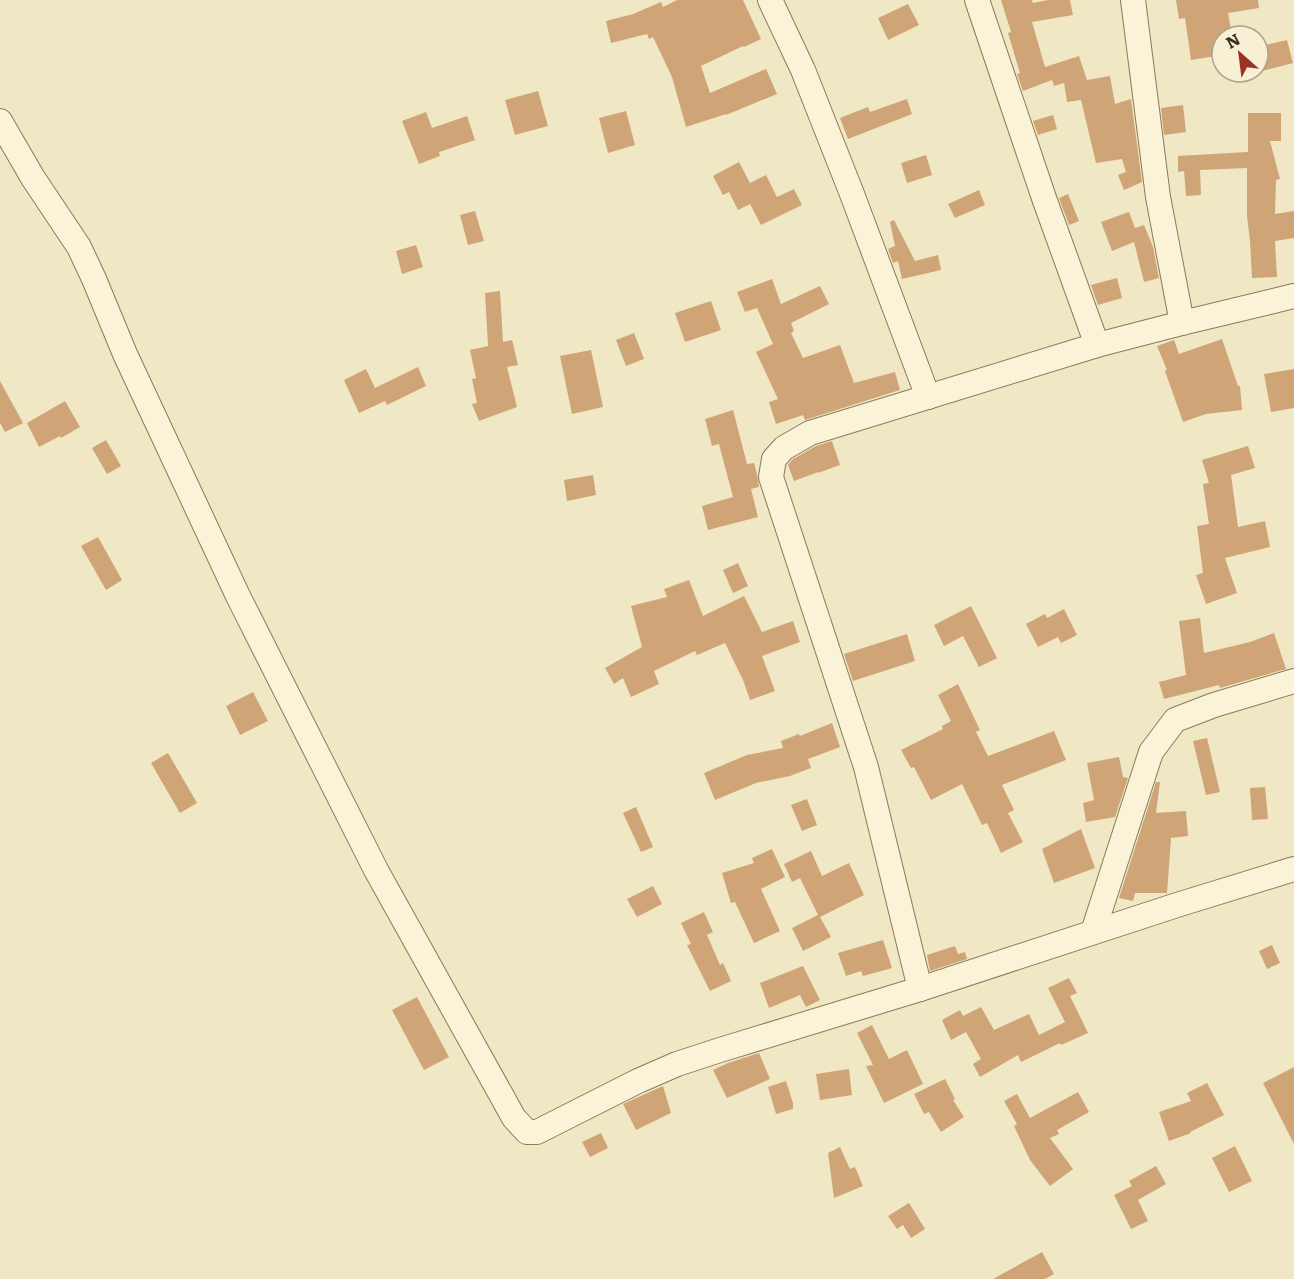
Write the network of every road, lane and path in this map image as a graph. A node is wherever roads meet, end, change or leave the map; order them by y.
1 (770, 0) edge
2 (977, 0) edge
3 (1133, 0) edge
4 (0, 121) edge
5 (1294, 296) edge
6 (1182, 323) junction
7 (1097, 345) junction
8 (927, 398) junction
9 (1294, 681) edge
10 (1294, 869) edge
11 (1093, 932) junction
12 (920, 989) junction

1 - 8 street
2 - 7 street
3 - 6 street
4 - 12 street
5 - 6 street
6 - 7 street
7 - 8 street
8 - 12 street
9 - 11 street
10 - 11 street
11 - 12 street

